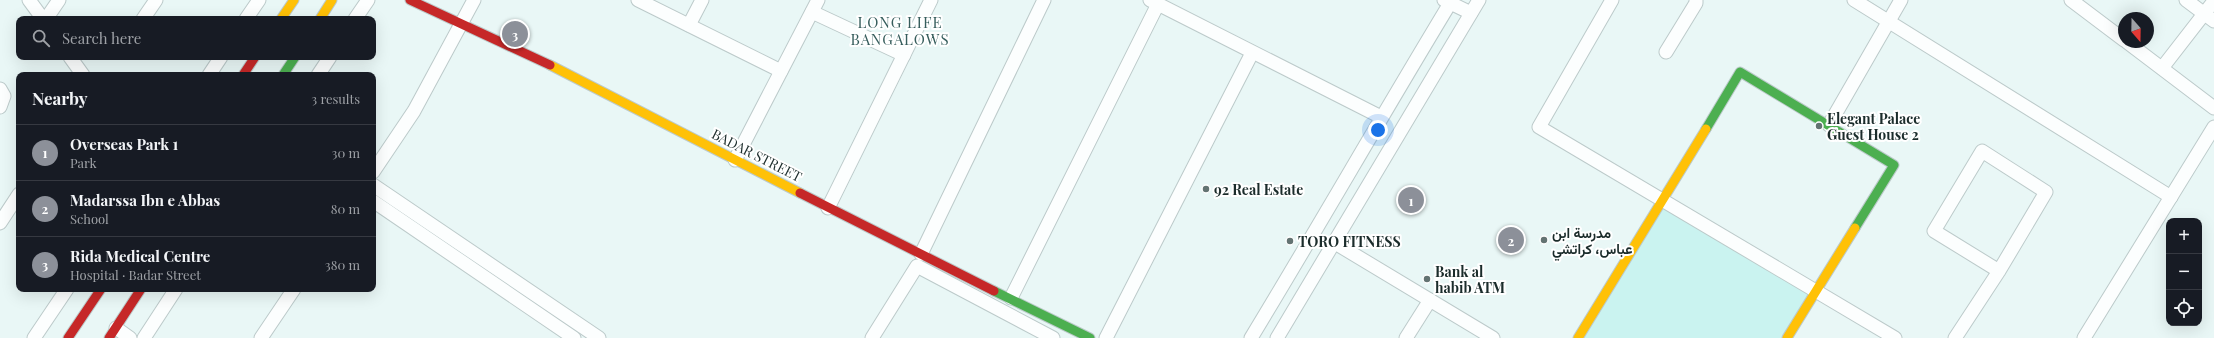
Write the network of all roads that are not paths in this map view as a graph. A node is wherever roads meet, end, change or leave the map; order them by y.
1 (29, 0) edge
2 (59, 0) edge
3 (156, 0) edge
4 (259, 0) edge
5 (294, 0) edge
6 (332, 0) edge
7 (368, 0) edge
8 (410, 0) edge
9 (474, 0) edge
10 (638, 0) edge
11 (702, 0) edge
12 (818, 0) edge
13 (931, 0) edge
14 (1044, 0) edge
15 (1479, 0) edge
16 (1612, 0) edge
17 (1696, 0) edge
18 (1854, 0) edge
19 (1901, 0) edge
20 (2071, 0) edge
21 (2186, 0) edge
22 (1449, 1) edge
23 (2214, 1) edge
24 (1154, 2) edge
25 (812, 12) junction
26 (1471, 13) junction
27 (42, 16) edge
28 (47, 16) edge
29 (145, 16) edge
30 (248, 16) edge
31 (283, 16) edge
32 (322, 16) edge
33 (357, 16) edge
34 (2209, 17) edge
35 (1888, 22) junction
36 (462, 24) junction
37 (689, 25) junction
38 (2118, 35) edge
39 (2135, 48) edge
40 (1666, 52) dead end
41 (1252, 53) junction
42 (904, 55) junction
43 (72, 60) edge
44 (219, 60) edge
45 (254, 60) edge
46 (293, 60) edge
47 (328, 60) edge
48 (2162, 68) junction
49 (781, 71) junction
50 (81, 72) edge
51 (211, 72) edge
52 (245, 72) edge
53 (285, 72) edge
54 (320, 72) edge
55 (0, 89) edge
56 (0, 107) edge
57 (2214, 108) edge
58 (1381, 117) junction
59 (1829, 125) junction
60 (2214, 127) edge
61 (735, 160) junction
62 (376, 168) edge
63 (376, 187) edge
64 (2171, 197) junction
65 (16, 199) edge
66 (1662, 200) junction
67 (376, 203) edge
68 (828, 208) junction
69 (0, 223) edge
70 (1335, 243) junction
71 (921, 254) junction
72 (1999, 271) junction
73 (65, 292) edge
74 (99, 292) edge
75 (139, 292) edge
76 (174, 292) edge
77 (292, 292) edge
78 (1816, 292) junction
79 (1011, 298) junction
80 (1430, 300) junction
81 (112, 333) edge
82 (34, 338) edge
83 (68, 338) edge
84 (130, 338) edge
85 (144, 338) edge
86 (261, 338) edge
87 (574, 338) edge
88 (599, 338) edge
89 (872, 338) edge
90 (1053, 338) edge
91 (1090, 338) edge
92 (1106, 338) edge
93 (1251, 338) edge
94 (1277, 338) edge
95 (1406, 338) edge
96 (1492, 338) edge
97 (1578, 338) edge
98 (1787, 338) edge
99 (1895, 338) edge
100 (1955, 338) edge
101 (2084, 338) edge

1 - 27 street
2 - 28 street
3 - 29 street
4 - 30 street
5 - 31 street
6 - 32 street
7 - 33 street
8 - 36 street, BADAR STREET
9 - 36 street
10 - 37 street
11 - 37 street
12 - 25 street
13 - 42 street
14 - 71 street
15 - 26 street
16 - 66 street
17 - 40 street
18 - 35 street
19 - 35 street
20 - 38 street
21 - 34 street
22 - 26 street
22 - 58 street
23 - 34 street
24 - 41 street
24 - 79 street
25 - 42 street
25 - 49 street
26 - 70 street
34 - 48 street
35 - 59 street
35 - 64 street
36 - 61 street, BADAR STREET
36 - 62 street
37 - 49 street
39 - 48 street
41 - 58 street
41 - 92 street
42 - 68 street
43 - 50 street
44 - 51 street
45 - 52 street
46 - 53 street
47 - 54 street
48 - 57 street
49 - 61 street
55 - 56 street
58 - 93 street
59 - 66 street
59 - 78 street
60 - 64 street
61 - 68 street, BADAR STREET
63 - 88 street
64 - 101 street
65 - 69 street
66 - 78 street
66 - 97 street
67 - 87 street
68 - 71 street, BADAR STREET
70 - 80 street
70 - 94 street
71 - 79 street, BADAR STREET
72 - 72 street
72 - 100 street
73 - 82 street
74 - 83 street
75 - 81 street
76 - 85 street
77 - 86 street
78 - 98 street
78 - 99 street
79 - 91 street, BADAR STREET
80 - 95 street
80 - 96 street
81 - 84 street
89 - 90 street

